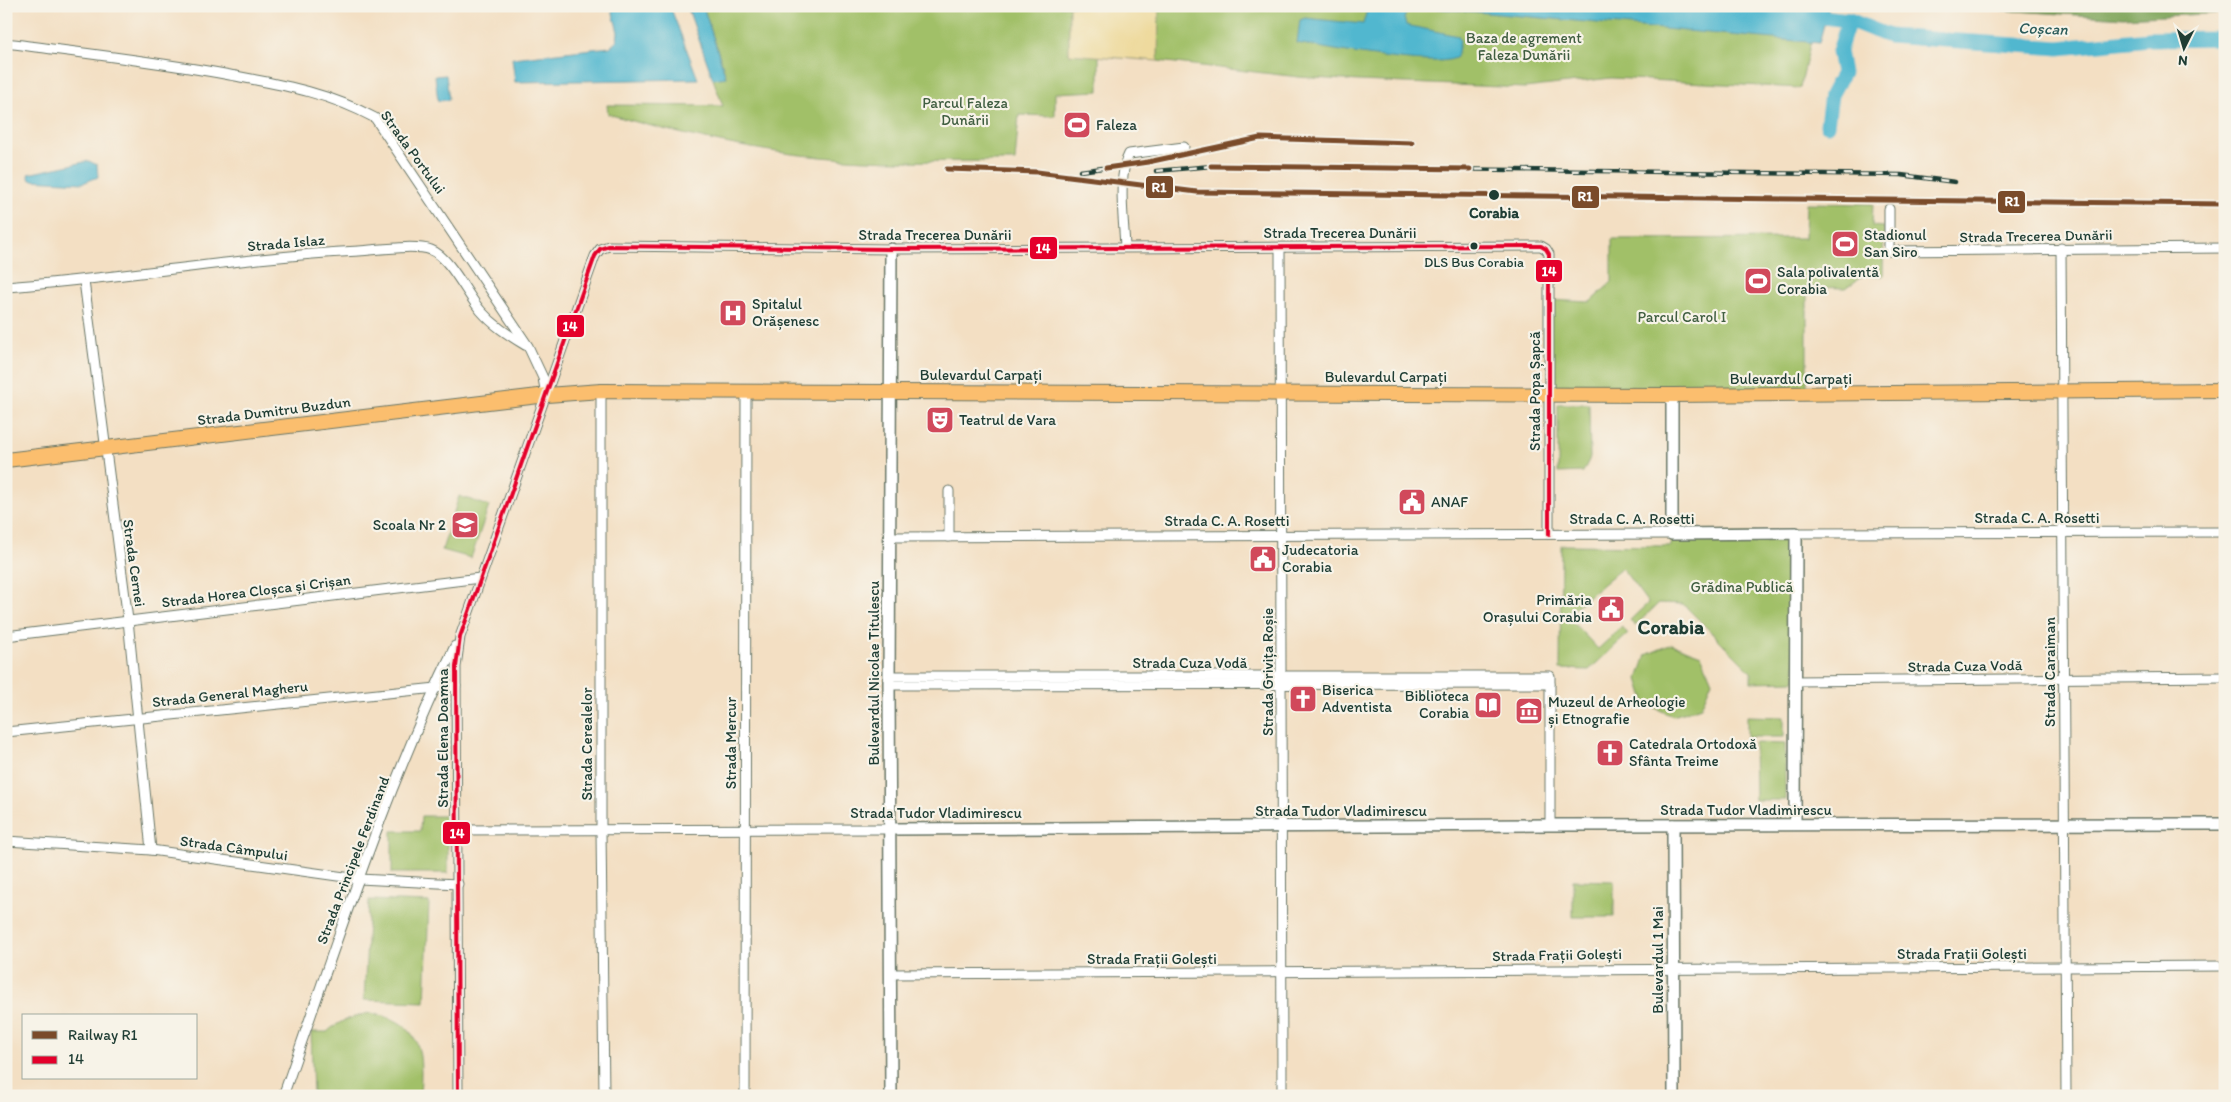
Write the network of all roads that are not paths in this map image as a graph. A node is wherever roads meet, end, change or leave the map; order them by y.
1 (6, 43) edge
2 (1184, 147) dead end
3 (1889, 210) dead end
4 (1125, 247) junction
5 (1280, 248) junction
6 (2061, 248) junction
7 (2225, 248) edge
8 (891, 249) junction
9 (1546, 249) joint
10 (84, 281) junction
11 (6, 287) edge
12 (528, 346) junction
13 (2225, 390) edge
14 (601, 391) junction
15 (746, 391) junction
16 (890, 391) junction
17 (2061, 392) junction
18 (1281, 393) junction
19 (546, 395) junction
20 (1549, 395) junction
21 (1672, 396) junction
22 (105, 447) junction
23 (6, 460) edge
24 (949, 492) dead end
25 (2063, 532) junction
26 (2225, 532) edge
27 (1549, 534) junction
28 (1672, 534) junction
29 (1796, 534) junction
30 (1281, 536) junction
31 (889, 537) junction
32 (948, 537) junction
33 (480, 578) junction
34 (128, 620) junction
35 (6, 636) edge
36 (460, 637) junction
37 (2225, 677) edge
38 (2064, 678) junction
39 (889, 680) junction
40 (1282, 681) junction
41 (1795, 681) junction
42 (456, 686) junction
43 (435, 688) junction
44 (139, 717) junction
45 (6, 732) edge
46 (1795, 824) junction
47 (2064, 824) junction
48 (2225, 824) edge
49 (1550, 825) junction
50 (1672, 825) junction
51 (1282, 826) junction
52 (890, 829) junction
53 (458, 830) junction
54 (601, 830) junction
55 (744, 830) junction
56 (6, 841) edge
57 (151, 850) junction
58 (359, 879) junction
59 (458, 884) junction
60 (2225, 966) edge
61 (1673, 968) junction
62 (2066, 968) junction
63 (1282, 972) junction
64 (890, 974) junction
65 (283, 1096) edge
66 (458, 1096) edge
67 (604, 1096) edge
68 (745, 1096) edge
69 (891, 1096) edge
70 (1282, 1096) edge
71 (1674, 1096) edge
72 (2066, 1096) edge

1 - 12 street, Strada Portului
2 - 4 street
3 - 6 street, Strada Trecerea Dunării
4 - 5 street, Strada Trecerea Dunării
4 - 8 street, Strada Trecerea Dunării
5 - 9 street, Strada Trecerea Dunării
5 - 18 street, Strada Grivița Roșie
6 - 7 street, Strada Trecerea Dunării
6 - 17 street, Strada Caraiman
8 - 16 street, Bulevardul Nicolae Titulescu
8 - 19 street, Strada Trecerea Dunării
9 - 20 street, Strada Popa Șapcă
10 - 11 street, Strada Islaz
10 - 12 street, Strada Islaz
10 - 22 street, Strada Cernei
12 - 19 street, Strada Portului
13 - 17 main road, Bulevardul Carpați
14 - 15 main road, Bulevardul Carpați
14 - 19 main road, Bulevardul Carpați
14 - 54 street, Strada Cerealelor
15 - 16 main road, Bulevardul Carpați
15 - 55 street, Strada Mercur
16 - 18 main road, Bulevardul Carpați
16 - 31 street, Bulevardul Nicolae Titulescu
17 - 21 main road, Bulevardul Carpați
17 - 25 street, Strada Caraiman
18 - 20 main road, Bulevardul Carpați
18 - 30 street, Strada Grivița Roșie
19 - 22 main road, Strada Dumitru Buzdun
19 - 33 street, Strada Elena Doamna
20 - 21 main road, Bulevardul Carpați
20 - 27 street, Strada Popa Șapcă
21 - 28 street
22 - 23 main road, Strada Dumitru Buzdun
22 - 34 street, Strada Cernei
24 - 32 street
25 - 26 street, Strada C. A. Rosetti
25 - 29 street, Strada C. A. Rosetti
25 - 38 street, Strada Caraiman
27 - 28 street, Strada C. A. Rosetti
27 - 30 street, Strada C. A. Rosetti
28 - 29 street, Strada C. A. Rosetti
29 - 41 street
30 - 32 street, Strada C. A. Rosetti
30 - 40 street, Strada Grivița Roșie
31 - 32 street, Strada C. A. Rosetti
31 - 39 street, Bulevardul Nicolae Titulescu
33 - 34 street, Strada Horea Cloșca și Crișan
33 - 36 street, Strada Elena Doamna
34 - 35 street, Strada Horea Cloșca și Crișan
34 - 44 street, Strada Cernei
36 - 42 street, Strada Elena Doamna
36 - 43 street, Strada Principele Ferdinand
37 - 38 street, Strada Cuza Vodă
38 - 41 street, Strada Cuza Vodă
38 - 47 street, Strada Caraiman
39 - 40 street, Strada Cuza Vodă
39 - 52 street, Bulevardul Nicolae Titulescu
40 - 49 street, Strada Cuza Vodă
40 - 51 street, Strada Grivița Roșie
41 - 46 street
42 - 43 street, Strada General Magheru
42 - 53 street, Strada Elena Doamna
43 - 44 street, Strada General Magheru
43 - 58 street, Strada Principele Ferdinand
44 - 45 street, Strada General Magheru
44 - 57 street, Strada Cernei
46 - 47 street, Strada Tudor Vladimirescu
46 - 50 street, Strada Tudor Vladimirescu
47 - 48 street, Strada Tudor Vladimirescu
47 - 62 street, Strada Caraiman
49 - 50 street, Strada Tudor Vladimirescu
49 - 51 street, Strada Tudor Vladimirescu
50 - 61 street, Bulevardul 1 Mai
51 - 52 street, Strada Tudor Vladimirescu
51 - 63 street, Strada Grivița Roșie
52 - 55 street, Strada Tudor Vladimirescu
52 - 64 street, Bulevardul Nicolae Titulescu
53 - 54 street, Strada Tudor Vladimirescu
53 - 59 street, Strada Elena Doamna
54 - 55 street, Strada Tudor Vladimirescu
54 - 67 street, Strada Cerealelor
55 - 68 street, Strada Mercur
56 - 57 street, Strada Câmpului
57 - 58 street, Strada Câmpului
58 - 59 street, Strada Câmpului
58 - 65 street, Strada Principele Ferdinand
59 - 66 street, Strada Elena Doamna
60 - 62 street, Strada Frații Golești
61 - 62 street, Strada Frații Golești
61 - 63 street, Strada Frații Golești
61 - 71 street, Bulevardul 1 Mai
62 - 72 street, Strada Caraiman
63 - 64 street, Strada Frații Golești
63 - 70 street, Strada Grivița Roșie
64 - 69 street, Bulevardul Nicolae Titulescu

